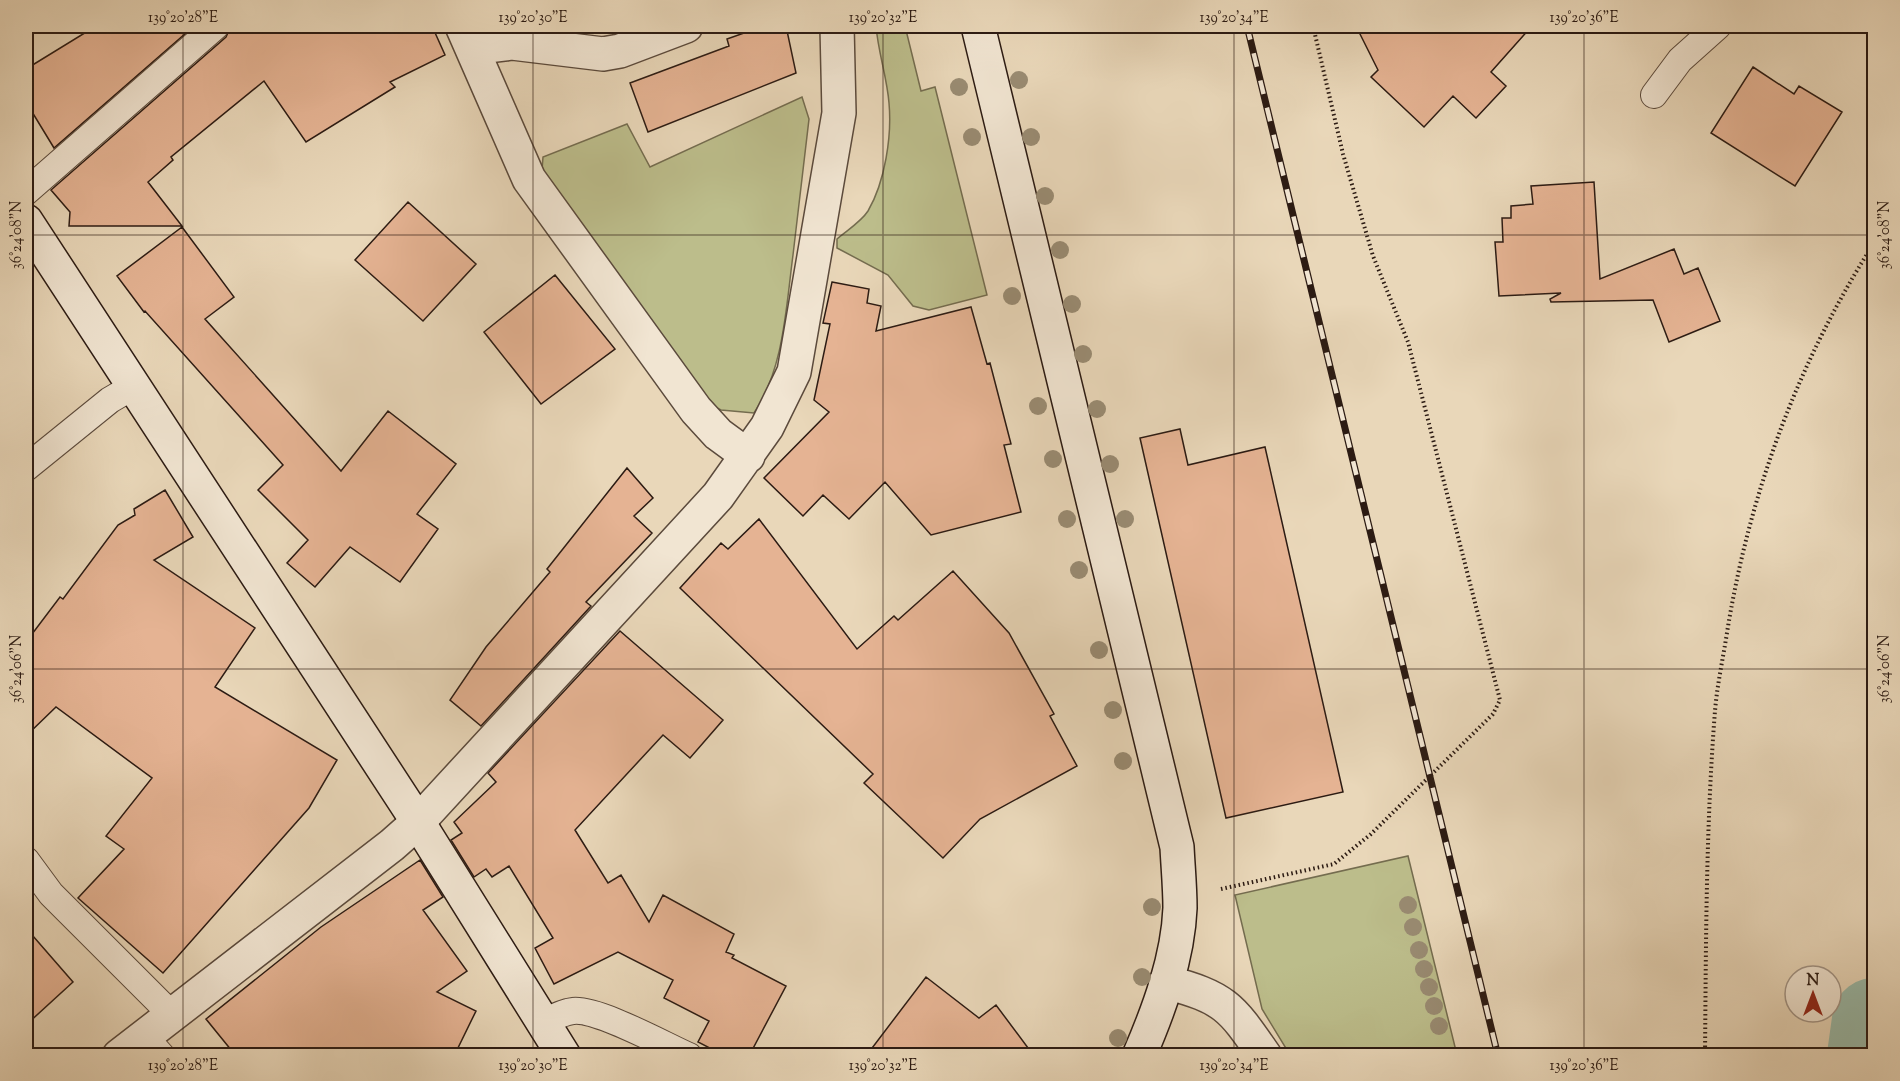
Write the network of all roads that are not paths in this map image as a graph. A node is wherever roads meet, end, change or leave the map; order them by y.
1 (216, 26) edge
2 (686, 26) edge
3 (837, 26) edge
4 (978, 26) edge
5 (1718, 26) edge
6 (467, 37) edge
7 (1654, 95) dead end
8 (26, 192) edge
9 (26, 221) edge
10 (134, 386) junction
11 (748, 456) junction
12 (26, 468) edge
13 (418, 822) junction
14 (26, 860) edge
15 (1166, 982) junction
16 (172, 1015) junction
17 (543, 1023) junction
18 (141, 1049) edge
19 (564, 1056) edge
20 (689, 1056) edge
21 (1139, 1056) edge
22 (1265, 1056) edge

1 - 8 lane
2 - 6 street
3 - 11 street
4 - 15 street
5 - 7 lane
6 - 11 street
9 - 10 street
10 - 12 lane
10 - 13 street
11 - 13 street
13 - 16 street
13 - 17 street
14 - 16 lane
15 - 21 street
15 - 22 street
16 - 18 street
17 - 19 street
17 - 20 lane

